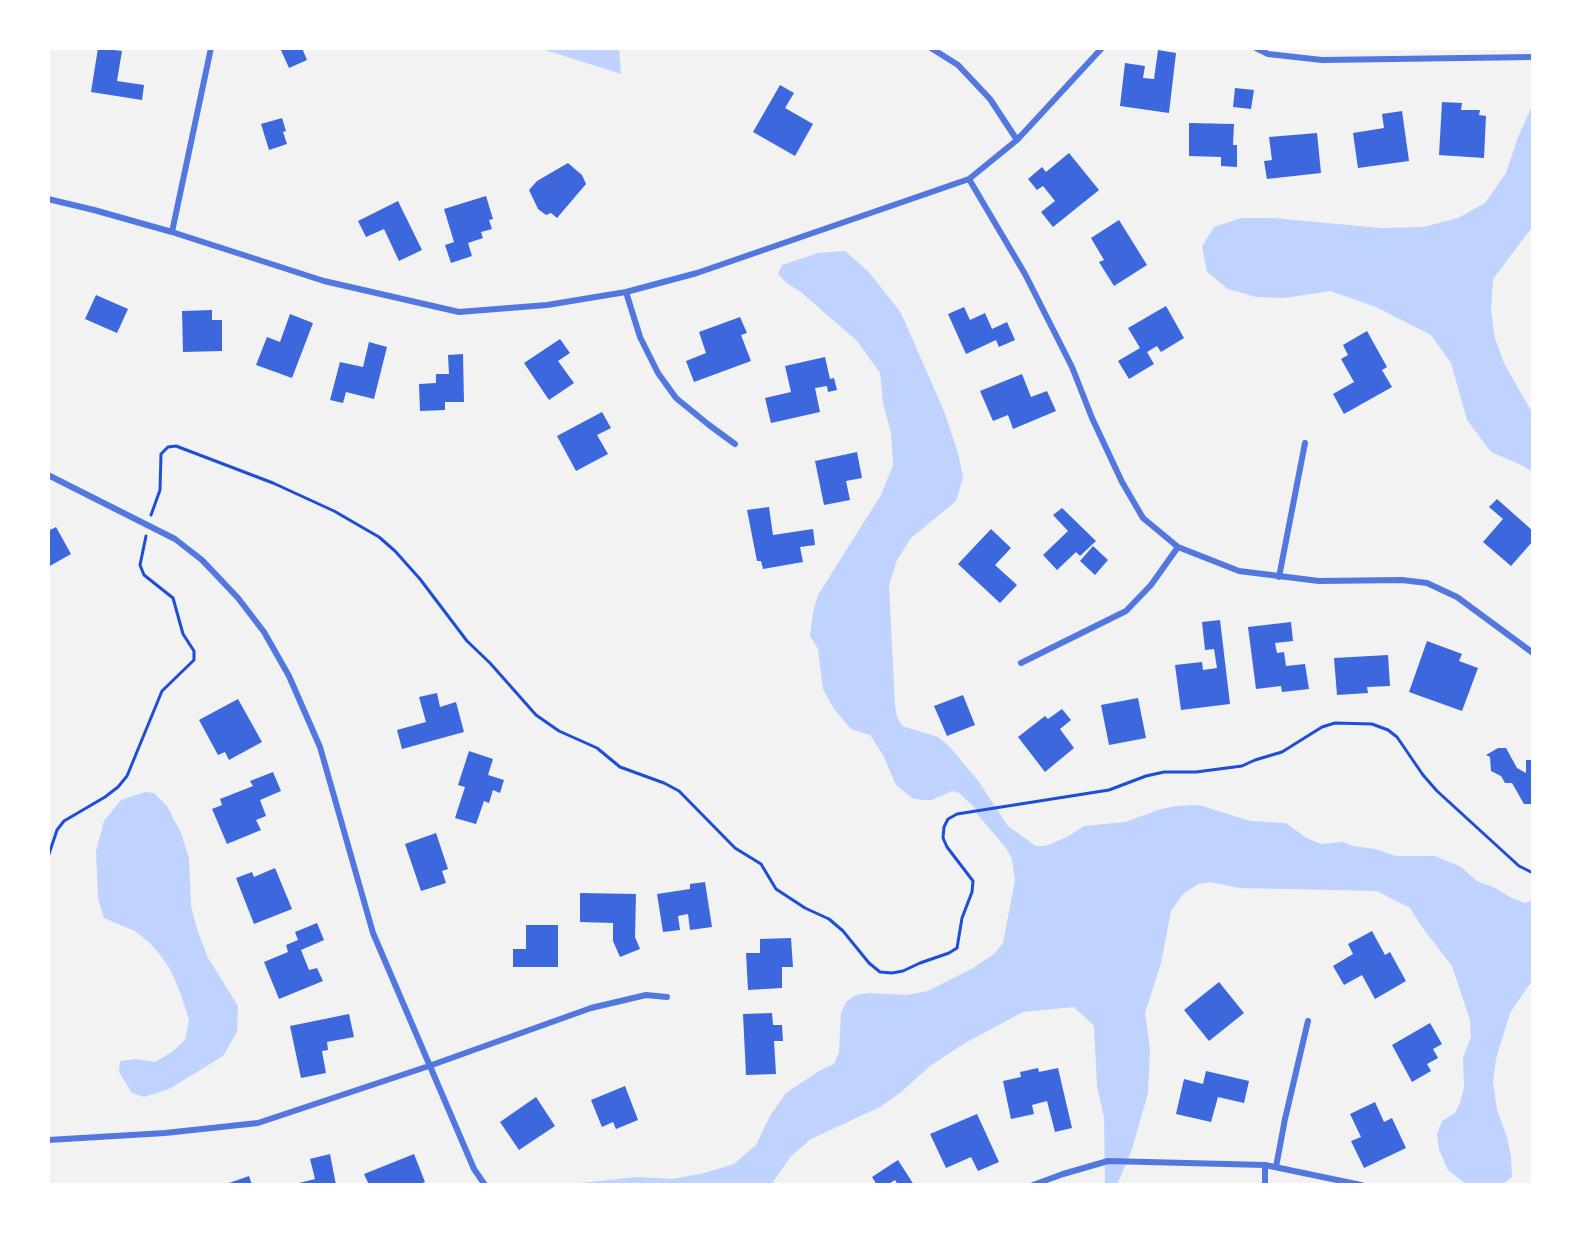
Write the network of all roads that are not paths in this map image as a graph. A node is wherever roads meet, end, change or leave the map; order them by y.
1 (211, 48) edge
2 (931, 48) edge
3 (1102, 48) edge
4 (1256, 48) edge
5 (1533, 57) edge
6 (1017, 140) junction
7 (969, 179) junction
8 (48, 200) edge
9 (172, 232) junction
10 (626, 292) junction
11 (1305, 443) dead end
12 (735, 444) dead end
13 (48, 475) edge
14 (1178, 547) junction
15 (1279, 577) junction
16 (1533, 653) edge
17 (1021, 663) dead end
18 (667, 997) dead end
19 (1308, 1021) dead end
20 (429, 1066) junction
21 (48, 1140) edge
22 (1265, 1165) junction
23 (1276, 1167) junction
24 (484, 1185) edge
25 (1033, 1185) edge
26 (1265, 1185) edge
27 (1361, 1185) edge

1 - 9 street
2 - 6 street
3 - 6 street
4 - 5 street
6 - 7 street
7 - 10 street
7 - 14 street
8 - 9 street
9 - 10 street
10 - 12 street
11 - 15 street
13 - 20 street
14 - 15 street
14 - 17 street
15 - 16 street
18 - 20 street
19 - 23 street
20 - 21 street
20 - 24 street
22 - 23 street
22 - 25 street
22 - 26 street
23 - 27 street

